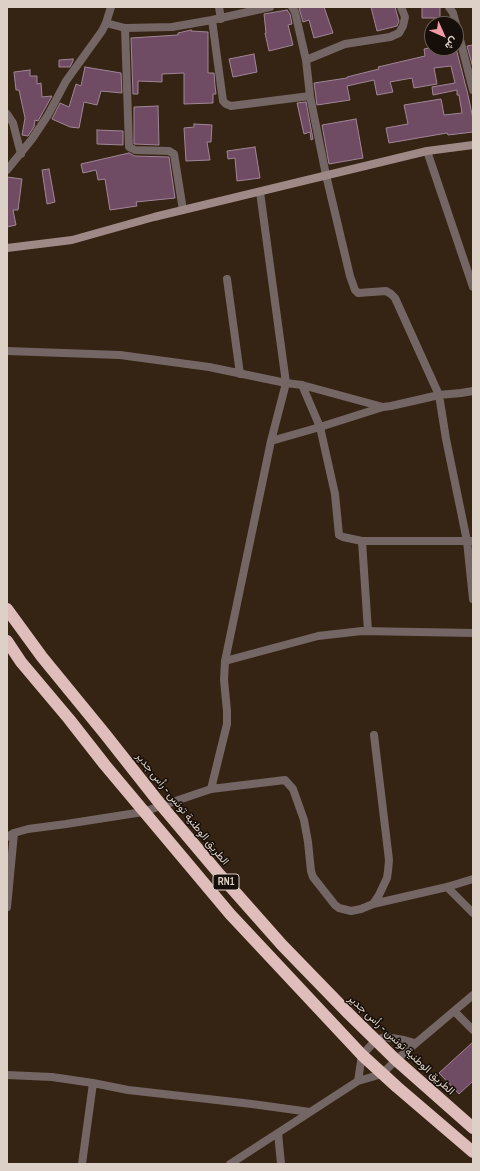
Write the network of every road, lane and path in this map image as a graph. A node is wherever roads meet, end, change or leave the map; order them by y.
1 (110, 7) edge
2 (219, 7) edge
3 (270, 7) edge
4 (292, 7) edge
5 (401, 7) edge
6 (217, 19) junction
7 (106, 23) junction
8 (125, 28) junction
9 (464, 55) edge
10 (306, 60) junction
11 (473, 90) edge
12 (310, 96) junction
13 (7, 114) edge
14 (473, 145) edge
15 (427, 151) junction
16 (21, 154) junction
17 (7, 170) edge
18 (326, 175) junction
19 (260, 192) junction
20 (183, 210) junction
21 (7, 248) edge
22 (227, 279) dead end
23 (473, 287) edge
24 (7, 351) edge
25 (240, 374) junction
26 (286, 383) junction
27 (302, 385) junction
28 (473, 391) edge
29 (439, 395) junction
30 (383, 407) junction
31 (320, 428) junction
32 (271, 441) junction
33 (362, 541) junction
34 (470, 541) edge
35 (473, 599) edge
36 (7, 609) edge
37 (368, 631) junction
38 (473, 633) edge
39 (7, 641) edge
40 (225, 661) junction
41 (374, 735) dead end
42 (211, 789) junction
43 (161, 805) junction
44 (143, 812) junction
45 (11, 835) edge
46 (473, 879) edge
47 (448, 887) junction
48 (373, 904) junction
49 (7, 907) edge
50 (473, 914) edge
51 (473, 995) edge
52 (454, 1010) junction
53 (473, 1030) edge
54 (376, 1040) junction
55 (416, 1043) junction
56 (362, 1055) junction
57 (396, 1060) junction
58 (382, 1074) junction
59 (7, 1075) edge
60 (358, 1081) junction
61 (93, 1083) junction
62 (310, 1112) junction
63 (473, 1128) edge
64 (278, 1133) junction
65 (473, 1152) edge
66 (82, 1164) edge
67 (230, 1164) edge
68 (281, 1164) edge

1 - 7 street
2 - 6 street
3 - 6 street
4 - 10 street
5 - 10 street
6 - 8 street
6 - 12 street
7 - 8 street
7 - 16 street
8 - 20 street
9 - 11 street
10 - 12 street
12 - 18 street
13 - 16 street
14 - 15 street
15 - 18 street
15 - 23 street
16 - 17 street
18 - 19 street
18 - 29 street
19 - 20 street
19 - 26 street
20 - 21 street
22 - 25 street
24 - 25 street
25 - 26 street
26 - 27 street
26 - 32 street
27 - 30 street
27 - 31 street
28 - 29 street
29 - 30 street
29 - 34 street
30 - 31 street
31 - 32 street
31 - 33 street
32 - 40 street
33 - 34 street
33 - 37 street
34 - 35 street
36 - 43 highway, الطريق الوطنية تونس - رأس جدير / RN1
37 - 38 street
37 - 40 street
39 - 44 highway, RN1
40 - 42 street
41 - 48 street
42 - 43 street
42 - 48 street
43 - 44 street
43 - 54 highway, الطريق الوطنية تونس - رأس جدير / RN1
44 - 45 street
44 - 56 highway, RN1
45 - 49 street
46 - 47 street
47 - 48 street
47 - 50 street
51 - 52 street
52 - 53 street
52 - 55 street
54 - 55 street
54 - 56 street
54 - 57 highway, الطريق الوطنية تونس - رأس جدير / RN1
55 - 57 street
56 - 58 highway, RN1
56 - 60 street
57 - 58 street
57 - 63 highway, الطريق الوطنية تونس - رأس جدير / RN1
58 - 60 street
58 - 65 highway, RN1
59 - 61 street
60 - 62 street
61 - 62 street
61 - 66 street
62 - 64 street
64 - 67 street
64 - 68 street

